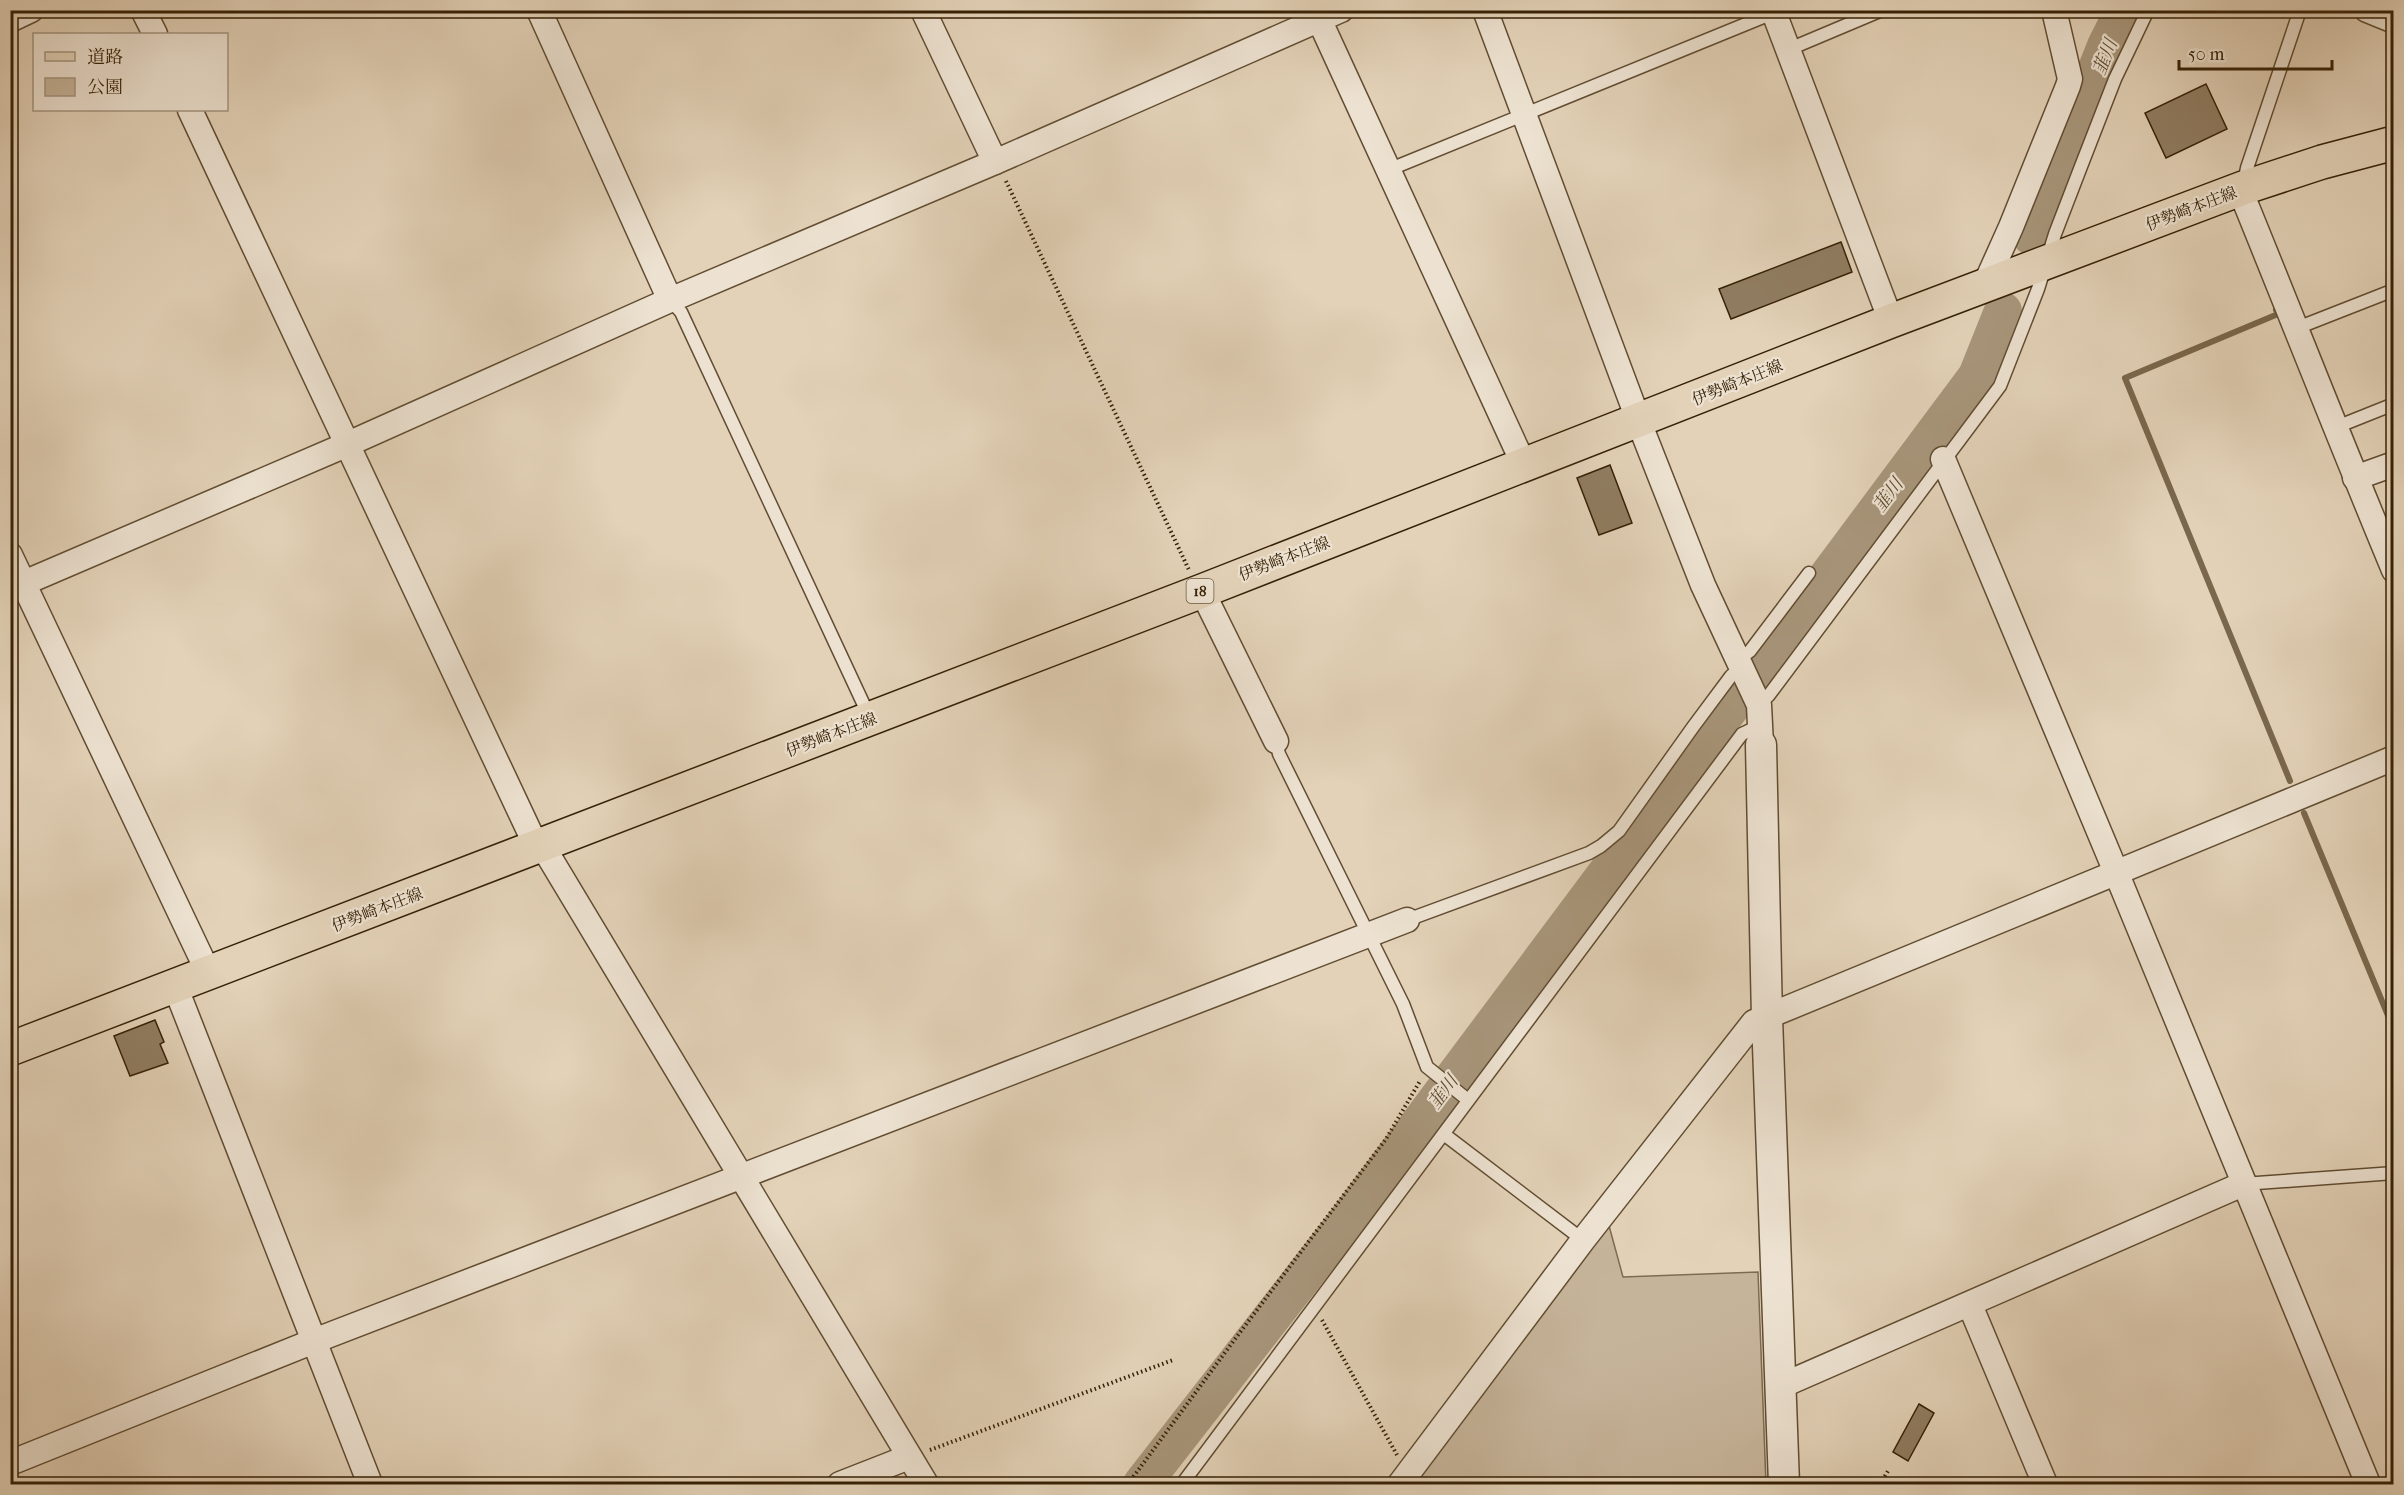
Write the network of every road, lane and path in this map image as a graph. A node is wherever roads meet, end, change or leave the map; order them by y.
1 (31, 10) edge
2 (143, 10) edge
3 (538, 10) edge
4 (923, 10) edge
5 (1341, 10) edge
6 (1485, 10) edge
7 (1882, 10) edge
8 (2054, 10) edge
9 (2148, 10) edge
10 (2300, 10) edge
11 (2367, 10) edge
12 (1773, 12) edge
13 (1314, 16) edge
14 (10, 20) edge
15 (2394, 21) edge
16 (154, 33) edge
17 (1787, 50) junction
18 (190, 111) edge
19 (1524, 116) junction
20 (2394, 143) edge
21 (995, 162) junction
22 (1388, 170) junction
23 (2243, 188) junction
24 (2046, 263) junction
25 (1984, 287) junction
26 (2394, 290) edge
27 (670, 300) junction
28 (1891, 321) junction
29 (2297, 328) junction
30 (2394, 404) edge
31 (1639, 420) junction
32 (2334, 428) junction
33 (348, 444) junction
34 (1944, 459) junction
35 (2394, 464) edge
36 (1524, 465) junction
37 (2355, 478) junction
38 (10, 555) edge
39 (2394, 570) edge
40 (1809, 573) dead end
41 (17, 586) edge
42 (1202, 591) junction
43 (1740, 664) junction
44 (870, 718) junction
45 (1760, 725) junction
46 (1276, 741) joint
47 (2394, 758) edge
48 (542, 845) junction
49 (2116, 872) junction
50 (1407, 920) joint
51 (1369, 935) junction
52 (209, 974) junction
53 (175, 986) junction
54 (1767, 1018) junction
55 (10, 1049) edge
56 (1430, 1071) junction
57 (1465, 1098) junction
58 (1445, 1135) junction
59 (2394, 1173) edge
60 (741, 1178) junction
61 (2243, 1184) junction
62 (1583, 1240) junction
63 (1970, 1305) junction
64 (1313, 1309) junction
65 (314, 1341) junction
66 (1173, 1359) dead end
67 (1781, 1386) junction
68 (909, 1457) junction
69 (10, 1463) edge
70 (1888, 1471) dead end
71 (1407, 1481) edge
72 (370, 1485) edge
73 (840, 1485) edge
74 (926, 1485) edge
75 (1128, 1485) edge
76 (1182, 1485) edge
77 (1784, 1485) edge
78 (1880, 1485) edge
79 (2045, 1485) edge
80 (2368, 1485) edge

1 - 14 street
2 - 16 street
3 - 27 street
4 - 21 street
5 - 13 street
6 - 19 street
7 - 17 lane
8 - 25 street
9 - 24 lane
10 - 23 lane
11 - 15 street
12 - 17 street
12 - 19 lane
13 - 21 street
13 - 22 street
17 - 28 street
18 - 33 street
19 - 22 lane
19 - 31 street
20 - 23 main road, 伊勢崎本庄線 / 18
21 - 27 street
21 - 42 path
22 - 36 street
23 - 24 main road, 伊勢崎本庄線 / 18
23 - 29 street
24 - 25 main road, 伊勢崎本庄線 / 18
24 - 34 lane
25 - 28 main road, 伊勢崎本庄線 / 18
26 - 29 lane
27 - 33 street
27 - 44 lane
28 - 31 main road, 伊勢崎本庄線 / 18
29 - 32 street
30 - 32 lane
31 - 36 main road, 伊勢崎本庄線 / 18
31 - 43 street
32 - 37 street
33 - 41 street
33 - 48 street
34 - 45 lane
34 - 49 street
35 - 37 street
36 - 42 main road, 伊勢崎本庄線 / 18
37 - 39 street
38 - 41 street
40 - 43 lane
41 - 52 street
42 - 44 main road, 伊勢崎本庄線 / 18
42 - 46 street
43 - 45 street
43 - 50 lane
44 - 48 main road, 伊勢崎本庄線 / 18
45 - 54 street
45 - 57 lane
46 - 51 lane
47 - 49 street
48 - 52 main road, 伊勢崎本庄線 / 18
48 - 60 street
49 - 54 street
49 - 61 street
50 - 51 street
51 - 56 lane
51 - 60 street
52 - 53 main road, 伊勢崎本庄線 / 18
53 - 55 main road, 伊勢崎本庄線 / 18
53 - 65 street
54 - 62 street
54 - 67 street
56 - 57 lane
56 - 75 path
57 - 58 lane
58 - 62 lane
58 - 64 lane
59 - 61 lane
60 - 65 street
60 - 68 street
61 - 63 street
61 - 80 street
62 - 71 street
63 - 67 street
63 - 79 street
64 - 71 path
64 - 76 lane
65 - 69 street
65 - 72 street
66 - 68 path
67 - 77 street
68 - 73 street
68 - 74 street
70 - 78 path

